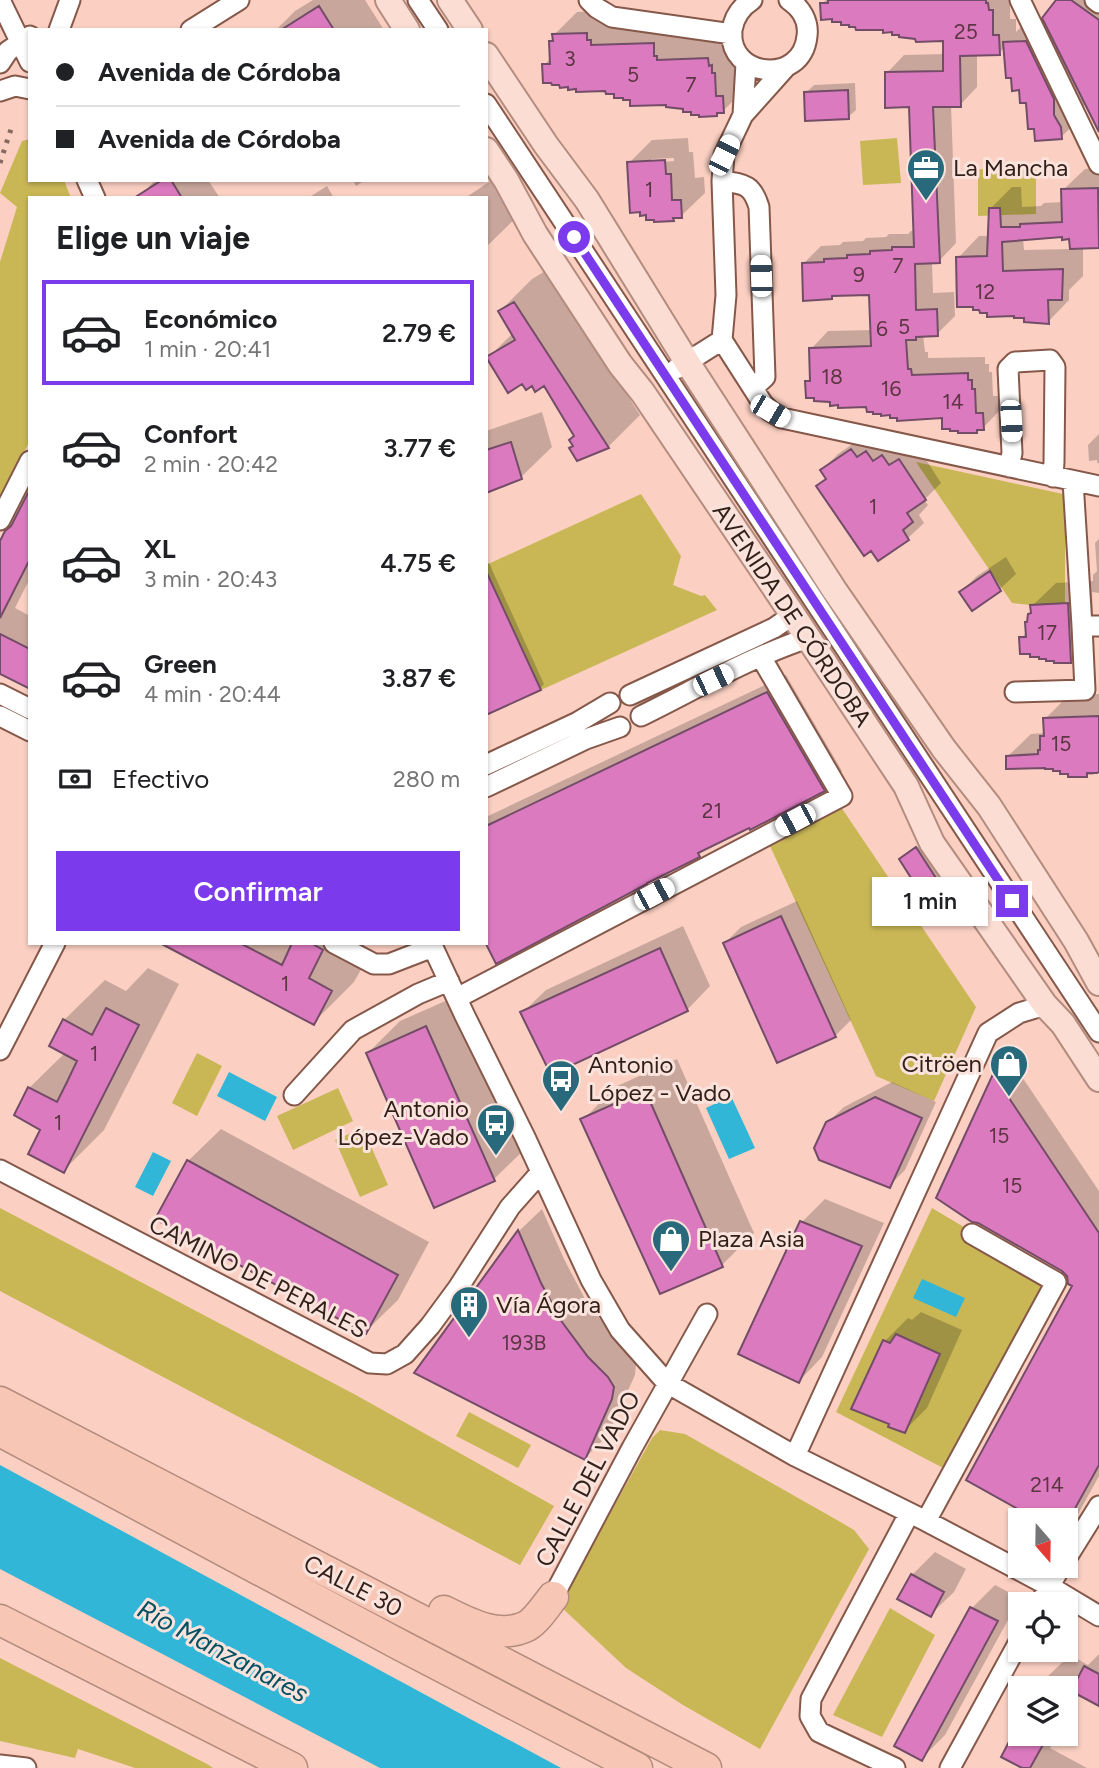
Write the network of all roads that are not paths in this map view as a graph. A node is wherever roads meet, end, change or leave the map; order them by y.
1 (0, 0) edge
2 (239, 0) edge
3 (388, 0) edge
4 (418, 0) edge
5 (450, 0) edge
6 (589, 0) edge
7 (752, 0) edge
8 (796, 3) edge
9 (1027, 3) edge
10 (64, 15) edge
11 (44, 28) edge
12 (194, 28) edge
13 (406, 28) edge
14 (437, 28) edge
15 (469, 28) edge
16 (732, 34) junction
17 (25, 39) edge
18 (488, 58) edge
19 (0, 63) edge
20 (746, 63) junction
21 (785, 68) junction
22 (28, 89) edge
23 (0, 91) edge
24 (488, 107) edge
25 (743, 115) junction
26 (488, 153) edge
27 (1099, 164) edge
28 (722, 181) junction
29 (722, 340) junction
30 (687, 362) junction
31 (666, 376) junction
32 (753, 388) junction
33 (643, 393) junction
34 (28, 465) edge
35 (1009, 467) junction
36 (1053, 477) junction
37 (1073, 481) junction
38 (1099, 486) edge
39 (0, 520) edge
40 (793, 615) junction
41 (1091, 626) edge
42 (808, 638) junction
43 (761, 657) junction
44 (1015, 692) dead end
45 (0, 694) edge
46 (630, 695) junction
47 (610, 703) junction
48 (28, 708) edge
49 (0, 716) edge
50 (641, 716) junction
51 (620, 727) junction
52 (28, 731) edge
53 (488, 764) edge
54 (488, 786) edge
55 (54, 945) edge
56 (338, 945) edge
57 (432, 945) edge
58 (1099, 983) edge
59 (453, 990) junction
60 (1045, 1005) junction
61 (1099, 1032) edge
62 (0, 1050) edge
63 (1099, 1079) edge
64 (294, 1095) dead end
65 (0, 1170) edge
66 (541, 1172) junction
67 (972, 1234) dead end
68 (707, 1314) dead end
69 (667, 1383) junction
70 (0, 1402) edge
71 (0, 1431) edge
72 (795, 1456) junction
73 (1099, 1506) edge
74 (918, 1517) junction
75 (227, 1521) junction
76 (1078, 1540) edge
77 (1054, 1578) edge
78 (1049, 1586) junction
79 (1046, 1592) edge
80 (553, 1597) joint
81 (1099, 1616) edge
82 (0, 1620) edge
83 (1008, 1662) edge
84 (142, 1692) junction
85 (0, 1765) edge
86 (26, 1768) edge
87 (250, 1768) edge
88 (292, 1768) edge
89 (637, 1768) edge
90 (706, 1768) edge
91 (895, 1768) edge
92 (950, 1768) edge

1 - 17 street
2 - 12 street
3 - 13 main road
4 - 14 street
5 - 15 main road
6 - 16 street
7 - 16 street
8 - 21 street
9 - 27 street
10 - 11 street
16 - 20 street
17 - 19 street
18 - 30 main road, AVENIDA DE CÓRDOBA
20 - 21 street
20 - 25 street
21 - 25 street
22 - 23 street
24 - 31 street, AVENIDA DE CÓRDOBA
25 - 28 street
26 - 33 main road, AVENIDA DE CÓRDOBA
28 - 29 street
28 - 32 street
29 - 30 street
29 - 32 street
30 - 31 street
30 - 58 main road, AVENIDA DE CÓRDOBA
31 - 33 street
31 - 61 street, AVENIDA DE CÓRDOBA
32 - 35 street
33 - 40 main road, AVENIDA DE CÓRDOBA
34 - 39 street
35 - 36 street
35 - 36 street
36 - 37 street
37 - 38 street
37 - 41 street
40 - 42 main road, AVENIDA DE CÓRDOBA
40 - 46 street
41 - 44 street
42 - 43 street
42 - 60 main road, AVENIDA DE CÓRDOBA
43 - 50 street
43 - 59 street
45 - 48 street
46 - 47 street
46 - 50 street
47 - 51 street
47 - 53 street
49 - 52 street
50 - 51 street
51 - 54 street
55 - 62 street
56 - 57 street
57 - 59 street
59 - 64 street
59 - 66 street
60 - 63 main road, AVENIDA DE CÓRDOBA
60 - 72 street
65 - 66 street, CAMINO DE PERALES
66 - 69 street
67 - 74 street
68 - 69 street, CALLE DEL VADO
69 - 72 street
69 - 80 street, CALLE DEL VADO
70 - 75 highway, CALLE 30
71 - 89 highway
72 - 74 street
73 - 76 street
74 - 78 street
74 - 91 street
75 - 80 highway
75 - 90 highway, CALLE 30
77 - 78 street
78 - 79 street
78 - 81 street
82 - 84 highway
83 - 92 street
84 - 87 highway
84 - 88 highway
85 - 86 street

